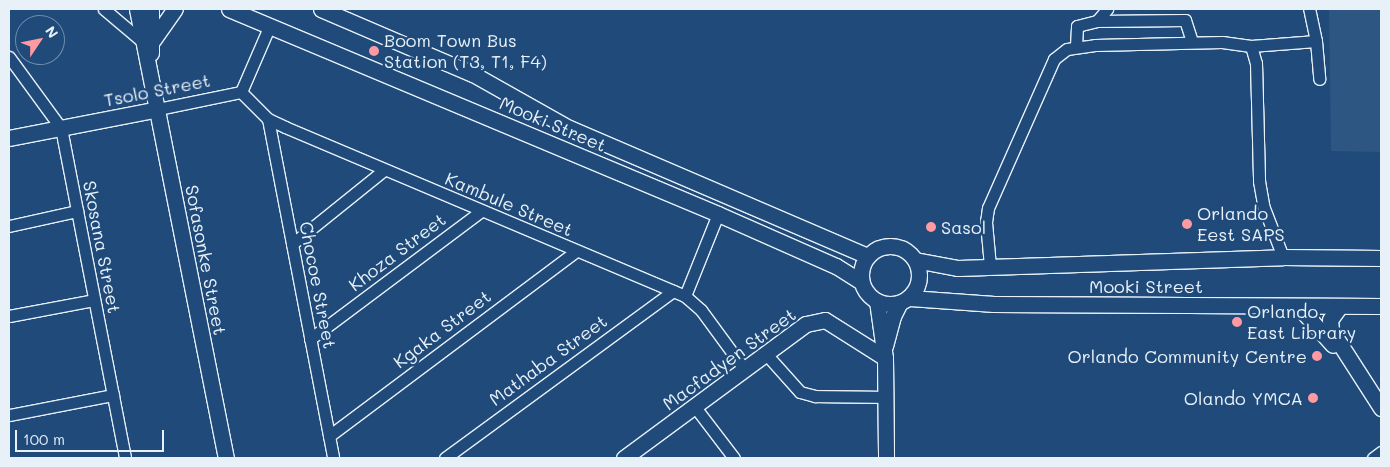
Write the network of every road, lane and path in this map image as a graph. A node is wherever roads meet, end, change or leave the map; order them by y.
1 (104, 9) edge
2 (137, 9) edge
3 (151, 9) edge
4 (175, 9) edge
5 (229, 9) edge
6 (321, 9) edge
7 (1106, 9) edge
8 (1309, 9) edge
9 (1184, 15) edge
10 (1098, 21) junction
11 (270, 25) junction
12 (1316, 41) junction
13 (148, 42) junction
14 (1192, 42) junction
15 (1076, 46) junction
16 (1251, 46) junction
17 (9, 57) edge
18 (1319, 79) dead end
19 (241, 92) junction
20 (158, 109) junction
21 (268, 118) junction
22 (61, 128) junction
23 (9, 138) edge
24 (384, 170) junction
25 (481, 211) junction
26 (77, 212) junction
27 (718, 214) junction
28 (9, 226) edge
29 (1274, 240) junction
30 (292, 244) junction
31 (576, 251) junction
32 (872, 253) junction
33 (1283, 257) junction
34 (1266, 258) junction
35 (1381, 258) edge
36 (915, 260) junction
37 (990, 266) junction
38 (854, 277) junction
39 (673, 291) junction
40 (685, 296) junction
41 (94, 300) junction
42 (876, 301) junction
43 (905, 301) junction
44 (1298, 306) junction
45 (1340, 306) junction
46 (1381, 306) edge
47 (9, 316) edge
48 (310, 338) junction
49 (883, 349) junction
50 (1344, 353) junction
51 (766, 354) junction
52 (745, 370) junction
53 (113, 395) junction
54 (885, 397) junction
55 (695, 407) junction
56 (1381, 408) edge
57 (9, 415) edge
58 (329, 436) junction
59 (1381, 452) edge
60 (125, 458) edge
61 (226, 458) edge
62 (333, 458) edge
63 (445, 458) edge
64 (624, 458) edge
65 (734, 458) edge
66 (886, 458) edge
67 (1373, 458) edge

1 - 13 street
2 - 13 main road, Sofasonke Street
3 - 13 main road, Sofasonke Street
4 - 13 main road
5 - 11 main road, Mooki Street
6 - 32 main road, Mooki Street
7 - 10 street
8 - 12 street
9 - 10 street
9 - 14 street
10 - 15 street
11 - 19 street
11 - 27 main road, Mooki Street
12 - 16 street
12 - 18 street
13 - 20 main road, Sofasonke Street
14 - 15 street
14 - 16 street
15 - 37 street
16 - 29 street
17 - 22 street, Skosana Street
19 - 20 street, Tsolo Street
19 - 21 street, Kambule Street
20 - 22 main road, Tsolo Street
20 - 61 main road, Sofasonke Street
21 - 24 street, Kambule Street
21 - 30 street, Chocoe Street
22 - 23 main road, Tsolo Street
22 - 26 street, Skosana Street
24 - 25 street, Kambule Street
24 - 30 street
25 - 31 street, Kambule Street
25 - 48 street, Khoza Street
26 - 28 street
26 - 41 street, Skosana Street
27 - 38 main road, Mooki Street
27 - 40 street
29 - 33 street
29 - 34 street
30 - 48 street, Chocoe Street
31 - 39 street, Kambule Street
31 - 58 street, Kgaka Street
32 - 36 main road
32 - 38 main road
33 - 34 main road, Mooki Street
33 - 35 main road, Mooki Street
34 - 37 main road, Mooki Street
36 - 37 main road, Mooki Street
36 - 43 main road
38 - 42 main road
38 - 49 main road
39 - 40 street, Kambule Street
39 - 63 street, Mathaba Street
40 - 52 street, Kambule Street
41 - 47 street
41 - 53 street, Skosana Street
42 - 43 main road
42 - 49 main road
43 - 44 main road, Mooki Street
43 - 49 main road
44 - 45 main road, Mooki Street
44 - 50 main road
45 - 46 main road, Mooki Street
45 - 50 main road
48 - 58 street, Chocoe Street
49 - 51 main road, Macfadyen Street
49 - 54 main road
50 - 56 main road
51 - 52 main road, Macfadyen Street
51 - 54 street
52 - 55 main road, Macfadyen Street
53 - 57 street
53 - 60 street, Skosana Street
54 - 66 main road
55 - 64 main road, Macfadyen Street
55 - 65 street
58 - 62 street, Chocoe Street
59 - 67 street

